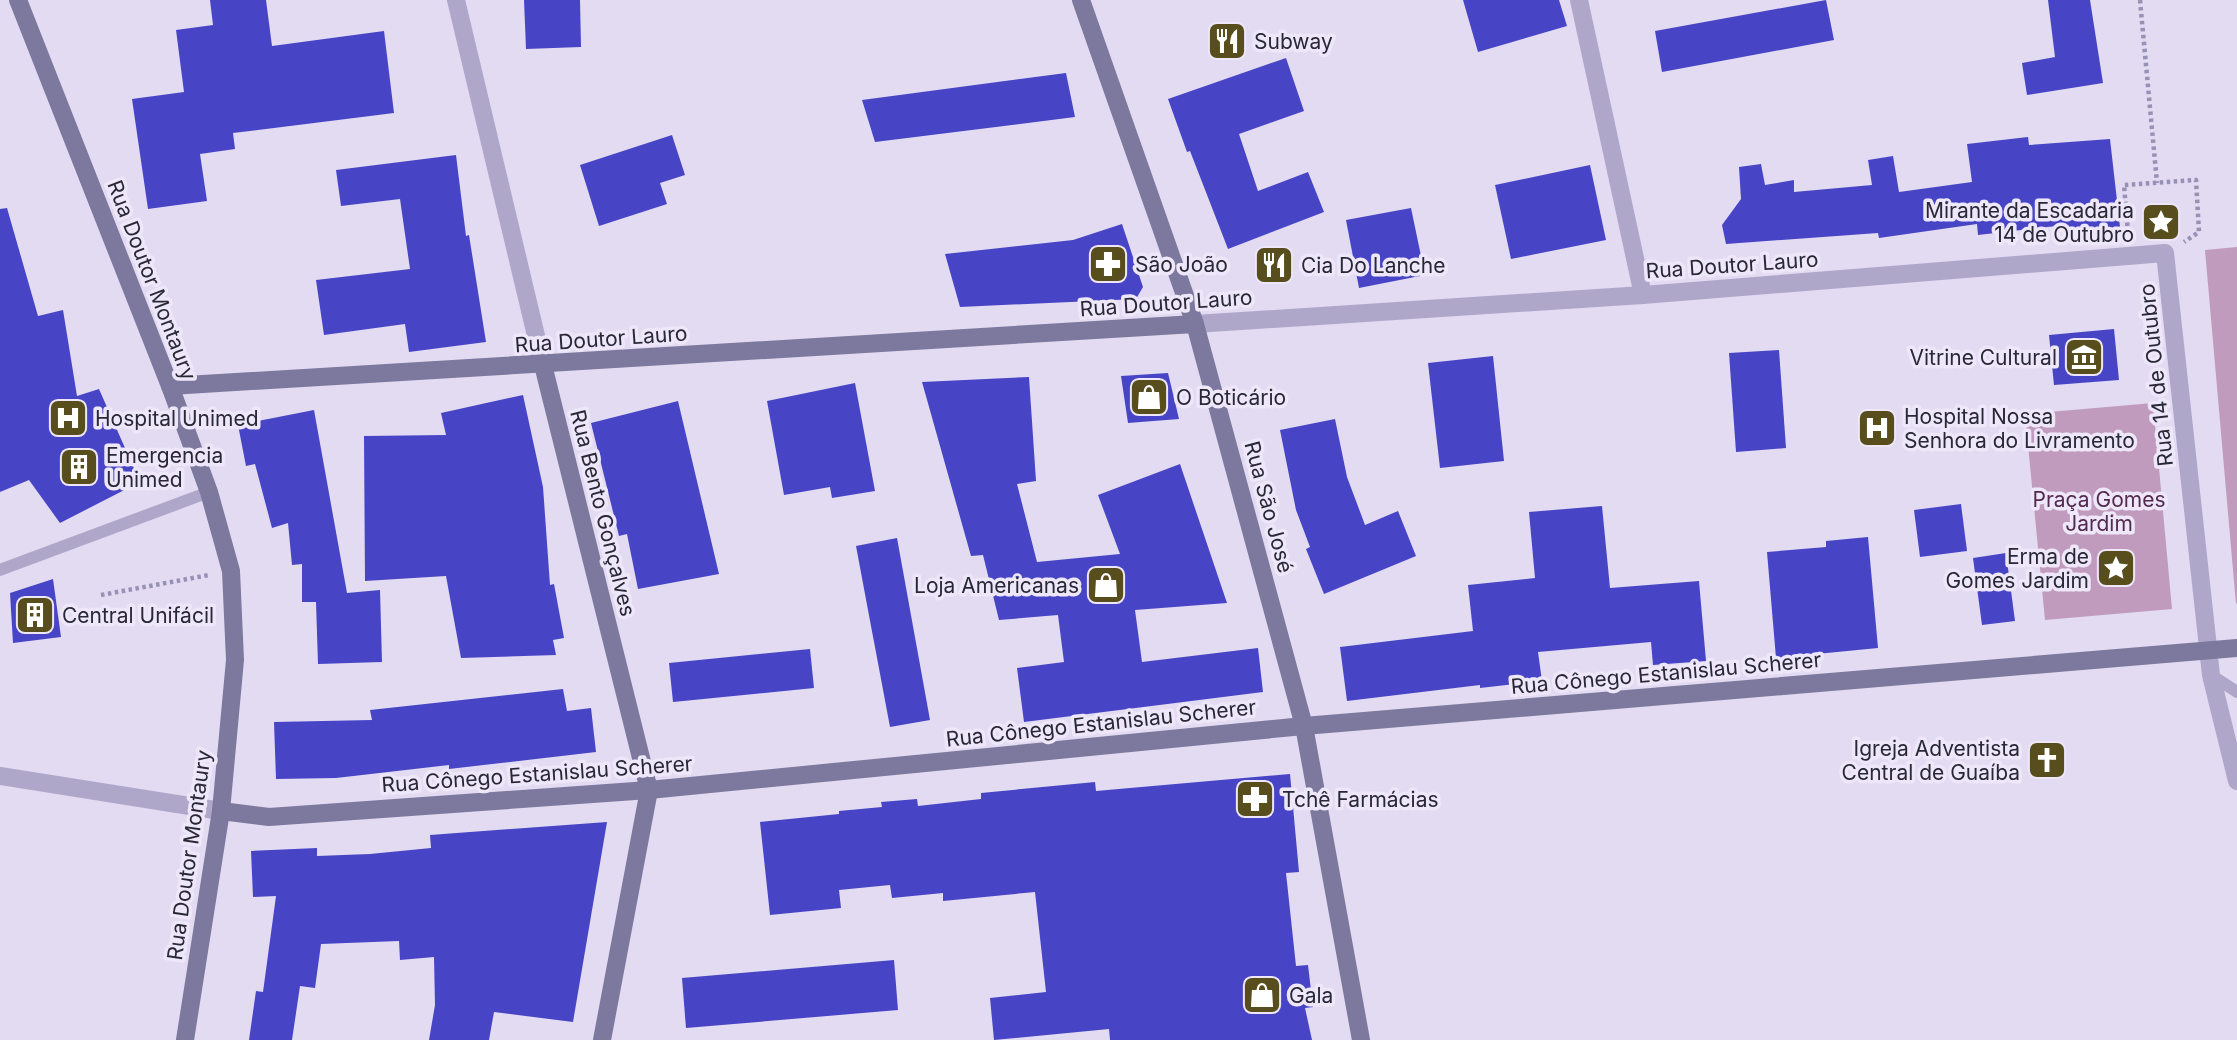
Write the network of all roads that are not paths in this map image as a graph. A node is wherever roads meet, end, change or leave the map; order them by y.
1 (18, 0) edge
2 (456, 0) edge
3 (1082, 0) edge
4 (1579, 0) edge
5 (2165, 253) joint
6 (1643, 295) junction
7 (1195, 324) junction
8 (543, 365) junction
9 (170, 386) junction
10 (209, 492) junction
11 (0, 570) edge
12 (2237, 648) edge
13 (2209, 650) junction
14 (2211, 675) junction
15 (2237, 692) edge
16 (1304, 726) junction
17 (0, 776) edge
18 (2237, 780) edge
19 (649, 790) junction
20 (221, 811) junction
21 (185, 1040) edge
22 (602, 1040) edge
23 (1361, 1040) edge

1 - 9 street, Rua Doutor Montaury
2 - 8 street, Rua Bento Gonçalves
3 - 7 street, Rua São José
4 - 6 street
5 - 6 street, Rua Doutor Lauro
5 - 13 street, Rua 14 de Outubro
6 - 7 street, Rua Doutor Lauro
7 - 8 street, Rua Doutor Lauro
7 - 16 street, Rua São José
8 - 9 street, Rua Doutor Lauro
8 - 19 street, Rua Bento Gonçalves
9 - 10 street, Rua Doutor Montaury
10 - 11 lane
10 - 20 street, Rua Doutor Montaury
12 - 13 street, Rua Cônego Estanislau Scherer
13 - 14 street, Rua 14 de Outubro
13 - 16 street, Rua Cônego Estanislau Scherer
14 - 15 lane
14 - 18 street, Rua 14 de Outubro
16 - 19 street, Rua Cônego Estanislau Scherer
16 - 23 street, Rua São José
17 - 20 street, Rua Cônego Estanislau Scherer
19 - 20 street, Rua Cônego Estanislau Scherer
19 - 22 street, Rua Bento Gonçalves
20 - 21 street, Rua Doutor Montaury

